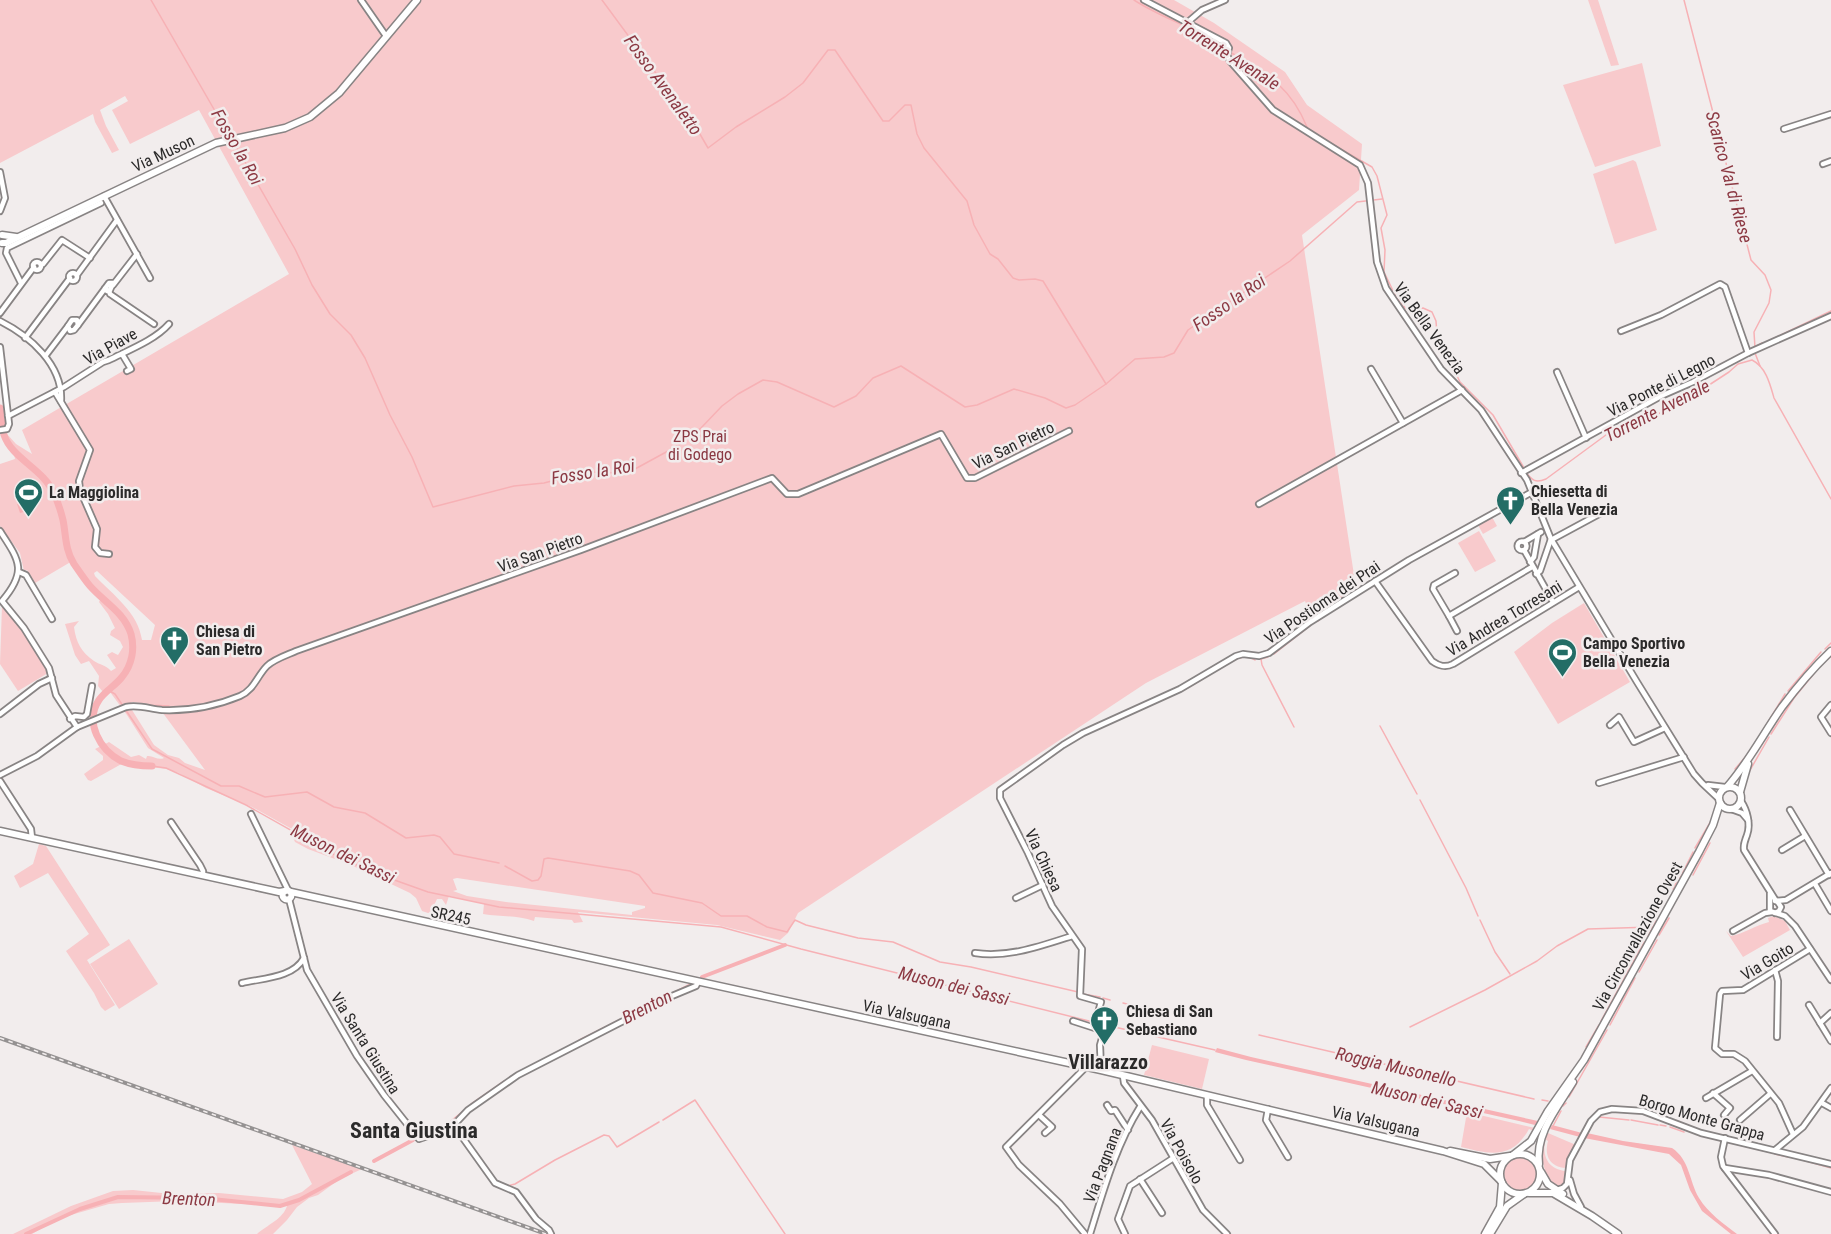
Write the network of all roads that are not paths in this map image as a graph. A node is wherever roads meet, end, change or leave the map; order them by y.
1 (361, 0) edge
2 (417, 0) edge
3 (1144, 0) edge
4 (1205, 0) edge
5 (1225, 0) edge
6 (1209, 7) junction
7 (1188, 22) junction
8 (386, 36) junction
9 (1831, 114) edge
10 (1784, 129) dead end
11 (1831, 160) edge
12 (1823, 164) dead end
13 (0, 172) edge
14 (104, 196) junction
15 (101, 203) dead end
16 (89, 206) junction
17 (0, 211) edge
18 (117, 220) junction
19 (54, 223) junction
20 (1, 234) edge
21 (20, 236) junction
22 (59, 236) junction
23 (1, 245) edge
24 (137, 254) junction
25 (90, 258) junction
26 (150, 278) dead end
27 (21, 283) junction
28 (105, 290) junction
29 (0, 313) edge
30 (1831, 316) edge
31 (0, 321) edge
32 (154, 324) dead end
33 (169, 324) dead end
34 (1621, 331) dead end
35 (25, 338) junction
36 (0, 346) edge
37 (1748, 353) junction
38 (122, 354) junction
39 (46, 355) junction
40 (1371, 369) dead end
41 (127, 371) dead end
42 (1557, 372) dead end
43 (62, 388) junction
44 (1462, 390) junction
45 (55, 392) junction
46 (61, 401) junction
47 (8, 416) junction
48 (1403, 423) junction
49 (0, 430) edge
50 (1069, 431) dead end
51 (1586, 438) junction
52 (1524, 471) junction
53 (1532, 492) junction
54 (1259, 504) dead end
55 (1601, 513) dead end
56 (1546, 530) junction
57 (0, 531) edge
58 (1538, 534) junction
59 (1551, 539) junction
60 (109, 554) dead end
61 (1531, 565) junction
62 (19, 572) junction
63 (1455, 573) dead end
64 (1536, 574) junction
65 (1375, 581) junction
66 (1579, 587) junction
67 (1, 602) edge
68 (1553, 602) junction
69 (1449, 616) junction
70 (52, 619) dead end
71 (1457, 631) dead end
72 (1831, 651) edge
73 (52, 678) junction
74 (92, 686) dead end
75 (1831, 705) edge
76 (0, 714) edge
77 (70, 719) junction
78 (1610, 725) dead end
79 (77, 727) junction
80 (1665, 728) junction
81 (1831, 733) edge
82 (1684, 757) junction
83 (1749, 760) junction
84 (0, 776) edge
85 (0, 781) edge
86 (1700, 781) junction
87 (1599, 783) dead end
88 (1726, 787) junction
89 (999, 792) joint
90 (1740, 792) junction
91 (1719, 800) junction
92 (1741, 801) junction
93 (1730, 809) junction
94 (1790, 810) dead end
95 (251, 814) dead end
96 (1748, 820) junction
97 (171, 822) dead end
98 (1713, 825) junction
99 (0, 831) edge
100 (1805, 836) junction
101 (33, 838) junction
102 (1782, 850) dead end
103 (1830, 874) edge
104 (203, 875) junction
105 (1815, 884) junction
106 (1042, 885) junction
107 (1770, 893) junction
108 (288, 894) junction
109 (1016, 898) dead end
110 (1786, 900) junction
111 (1776, 901) junction
112 (1781, 907) junction
113 (1771, 909) junction
114 (1831, 912) edge
115 (1785, 916) junction
116 (1732, 931) dead end
117 (1072, 936) junction
118 (1810, 949) junction
119 (975, 953) dead end
120 (304, 957) junction
121 (601, 961) joint
122 (1775, 970) junction
123 (1831, 980) edge
124 (698, 982) junction
125 (242, 983) dead end
126 (1809, 1005) dead end
127 (1831, 1013) edge
128 (1074, 1021) dead end
129 (1095, 1023) junction
130 (1820, 1023) junction
131 (1777, 1037) dead end
132 (1831, 1041) edge
133 (1086, 1067) junction
134 (1101, 1070) junction
135 (1752, 1071) junction
136 (1123, 1076) junction
137 (1831, 1088) edge
138 (1713, 1093) junction
139 (1770, 1094) junction
140 (1207, 1095) junction
141 (1706, 1098) dead end
142 (1821, 1103) junction
143 (1107, 1106) dead end
144 (1140, 1107) junction
145 (1831, 1108) edge
146 (1268, 1109) junction
147 (1039, 1114) junction
148 (1724, 1115) dead end
149 (1740, 1120) dead end
150 (452, 1126) junction
151 (1128, 1130) junction
152 (1540, 1131) junction
153 (1045, 1133) dead end
154 (1793, 1134) junction
155 (1725, 1138) junction
156 (1775, 1150) junction
157 (1443, 1151) junction
158 (1512, 1156) junction
159 (1288, 1157) dead end
160 (1173, 1158) junction
161 (1240, 1160) dead end
162 (1831, 1164) edge
163 (1725, 1168) junction
164 (1540, 1170) junction
165 (1568, 1174) junction
166 (1140, 1179) junction
167 (1502, 1182) junction
168 (1572, 1189) junction
169 (1556, 1190) junction
170 (1548, 1192) junction
171 (1831, 1192) edge
172 (1526, 1193) junction
173 (1565, 1196) junction
174 (1581, 1206) junction
175 (1162, 1212) dead end
176 (1592, 1215) junction
177 (1224, 1233) edge
178 (550, 1234) edge
179 (1085, 1234) edge
180 (1090, 1234) edge
181 (1125, 1234) edge
182 (1488, 1234) edge
183 (1618, 1234) edge
184 (1775, 1234) edge

1 - 8 street
2 - 8 main road, Via Muson
3 - 7 street, Via Bella Venezia
4 - 6 street
5 - 6 street
6 - 7 street
7 - 44 street, Via Bella Venezia
8 - 14 main road, Via Muson
9 - 10 street
11 - 12 street
13 - 17 street
14 - 16 main road, Via Muson
14 - 18 street
15 - 16 street
16 - 19 main road, Via Muson
18 - 24 street
18 - 25 street
19 - 21 main road, Via Muson
19 - 22 street
19 - 27 street
20 - 21 main road, Via Muson
20 - 23 main road, Via Muson
21 - 23 main road, Via Muson
22 - 25 street
22 - 27 street
24 - 26 street
24 - 28 street
25 - 35 street
27 - 29 street
28 - 32 street
28 - 39 street
30 - 37 street, Via Ponte di Legno
31 - 35 street
33 - 38 street, Via Piave
34 - 37 street
35 - 39 street
36 - 47 street
37 - 51 street, Via Ponte di Legno
38 - 41 street
38 - 43 street, Via Piave
39 - 43 street
40 - 48 street
42 - 51 street
43 - 45 street, Via Piave
43 - 46 street
44 - 48 street, Via Bella Venezia
44 - 52 street, Via Bella Venezia
45 - 46 street
45 - 47 street, Via Piave
46 - 60 street
47 - 49 street
48 - 54 street, Via Bella Venezia
50 - 79 street, Via San Pietro
51 - 52 street, Via Ponte di Legno
52 - 53 street, Via Bella Venezia
53 - 56 street, Via Bella Venezia
53 - 65 street, Via Postioma dei Prai
55 - 59 street
56 - 58 street
56 - 59 street, Via Bella Venezia
57 - 62 street
58 - 61 street
58 - 61 street
59 - 64 street
59 - 66 street, Via Bella Venezia
61 - 64 street
61 - 69 street
62 - 67 street
62 - 70 street
63 - 69 street
64 - 68 street
65 - 68 street, Via Andrea Torresani
65 - 89 street, Via Postioma dei Prai
66 - 68 street, Via Andrea Torresani
66 - 80 street, Via Bella Venezia
67 - 73 street
69 - 71 street
72 - 83 main road, Via Circonvallazione Ovest
73 - 76 street
73 - 77 street
74 - 77 street
75 - 81 street
77 - 79 street
78 - 80 street
79 - 84 street, Via San Pietro
80 - 82 street, Via Bella Venezia
82 - 86 street, Via Bella Venezia
82 - 87 street
83 - 88 main road, Via Circonvallazione Ovest
83 - 90 main road, Via Circonvallazione Ovest
85 - 101 street
86 - 88 street
86 - 91 street, Via Bella Venezia
88 - 90 main road
88 - 91 main road, Via Circonvallazione Ovest
89 - 106 street, Via Chiesa
90 - 92 main road, Via Circonvallazione Ovest
91 - 93 main road
91 - 98 main road, Via Circonvallazione Ovest
92 - 93 main road, Via Circonvallazione Ovest
92 - 96 street
93 - 96 street
93 - 98 main road, Via Circonvallazione Ovest
94 - 100 street
95 - 108 street, Via Santa Giustina
96 - 107 street
97 - 104 street
98 - 152 main road, Via Circonvallazione Ovest
99 - 101 main road, SR245 / SR245
100 - 102 street
100 - 103 street
101 - 104 main road, SR245 / SR245
103 - 105 street
104 - 108 main road, SR245 / SR245
105 - 110 street
105 - 114 street
106 - 109 street
106 - 117 street, Via Chiesa
107 - 111 street
107 - 113 street
108 - 120 street, Via Santa Giustina
108 - 121 main road, SR245 / SR245
110 - 111 street
110 - 112 street
111 - 112 street
111 - 113 street
112 - 113 street
112 - 115 street
113 - 115 street
113 - 116 street
115 - 118 street
117 - 119 street
117 - 129 street, Via Chiesa
118 - 122 street, Via Goito
118 - 123 street
120 - 125 street
120 - 150 street, Via Santa Giustina
121 - 124 main road, Via Valsugana / SR245
122 - 131 street
122 - 135 street, Via Goito
124 - 133 main road, Via Valsugana / SR245
124 - 150 street
126 - 130 street
127 - 130 street
128 - 129 street
129 - 134 street, Via Chiesa
130 - 132 street
133 - 134 main road, Via Valsugana / SR245
133 - 147 street
134 - 136 main road, Via Valsugana / SR245
135 - 138 street
135 - 139 street
136 - 140 main road, Via Valsugana / SR245
136 - 144 street, Via Poisolo
137 - 142 street
138 - 141 street
138 - 148 street
139 - 149 street
139 - 154 street
140 - 146 main road, Via Valsugana / SR245
140 - 161 street
142 - 145 street
142 - 154 street
143 - 151 street
144 - 151 street, Via Pagnana
144 - 160 street, Via Poisolo
146 - 157 main road, Via Valsugana / SR245
146 - 159 street
147 - 153 street
147 - 179 street
150 - 178 street
151 - 180 street, Via Pagnana
152 - 158 main road, Via Circonvallazione Ovest
152 - 164 main road, Via Circonvallazione Ovest
154 - 156 street
155 - 156 street, Borgo Monte Grappa
155 - 163 street
155 - 165 street, Borgo Monte Grappa
156 - 162 street, Borgo Monte Grappa
157 - 158 main road, Via Valsugana / SR245
157 - 167 main road, Via Valsugana / SR245
158 - 164 main road
158 - 167 main road, Via Circonvallazione Ovest
160 - 166 street
160 - 177 street, Via Poisolo
163 - 171 street
163 - 184 street
164 - 169 main road
164 - 172 main road, Via Circonvallazione Ovest
165 - 168 street
165 - 169 street
166 - 175 street
166 - 181 street
167 - 172 main road
167 - 182 main road, Via Circonvallazione Ovest
168 - 173 street
168 - 174 street
169 - 173 main road
170 - 172 main road
170 - 173 street
170 - 176 main road
172 - 182 main road, Via Circonvallazione Ovest
173 - 174 main road
174 - 176 main road
176 - 183 main road

